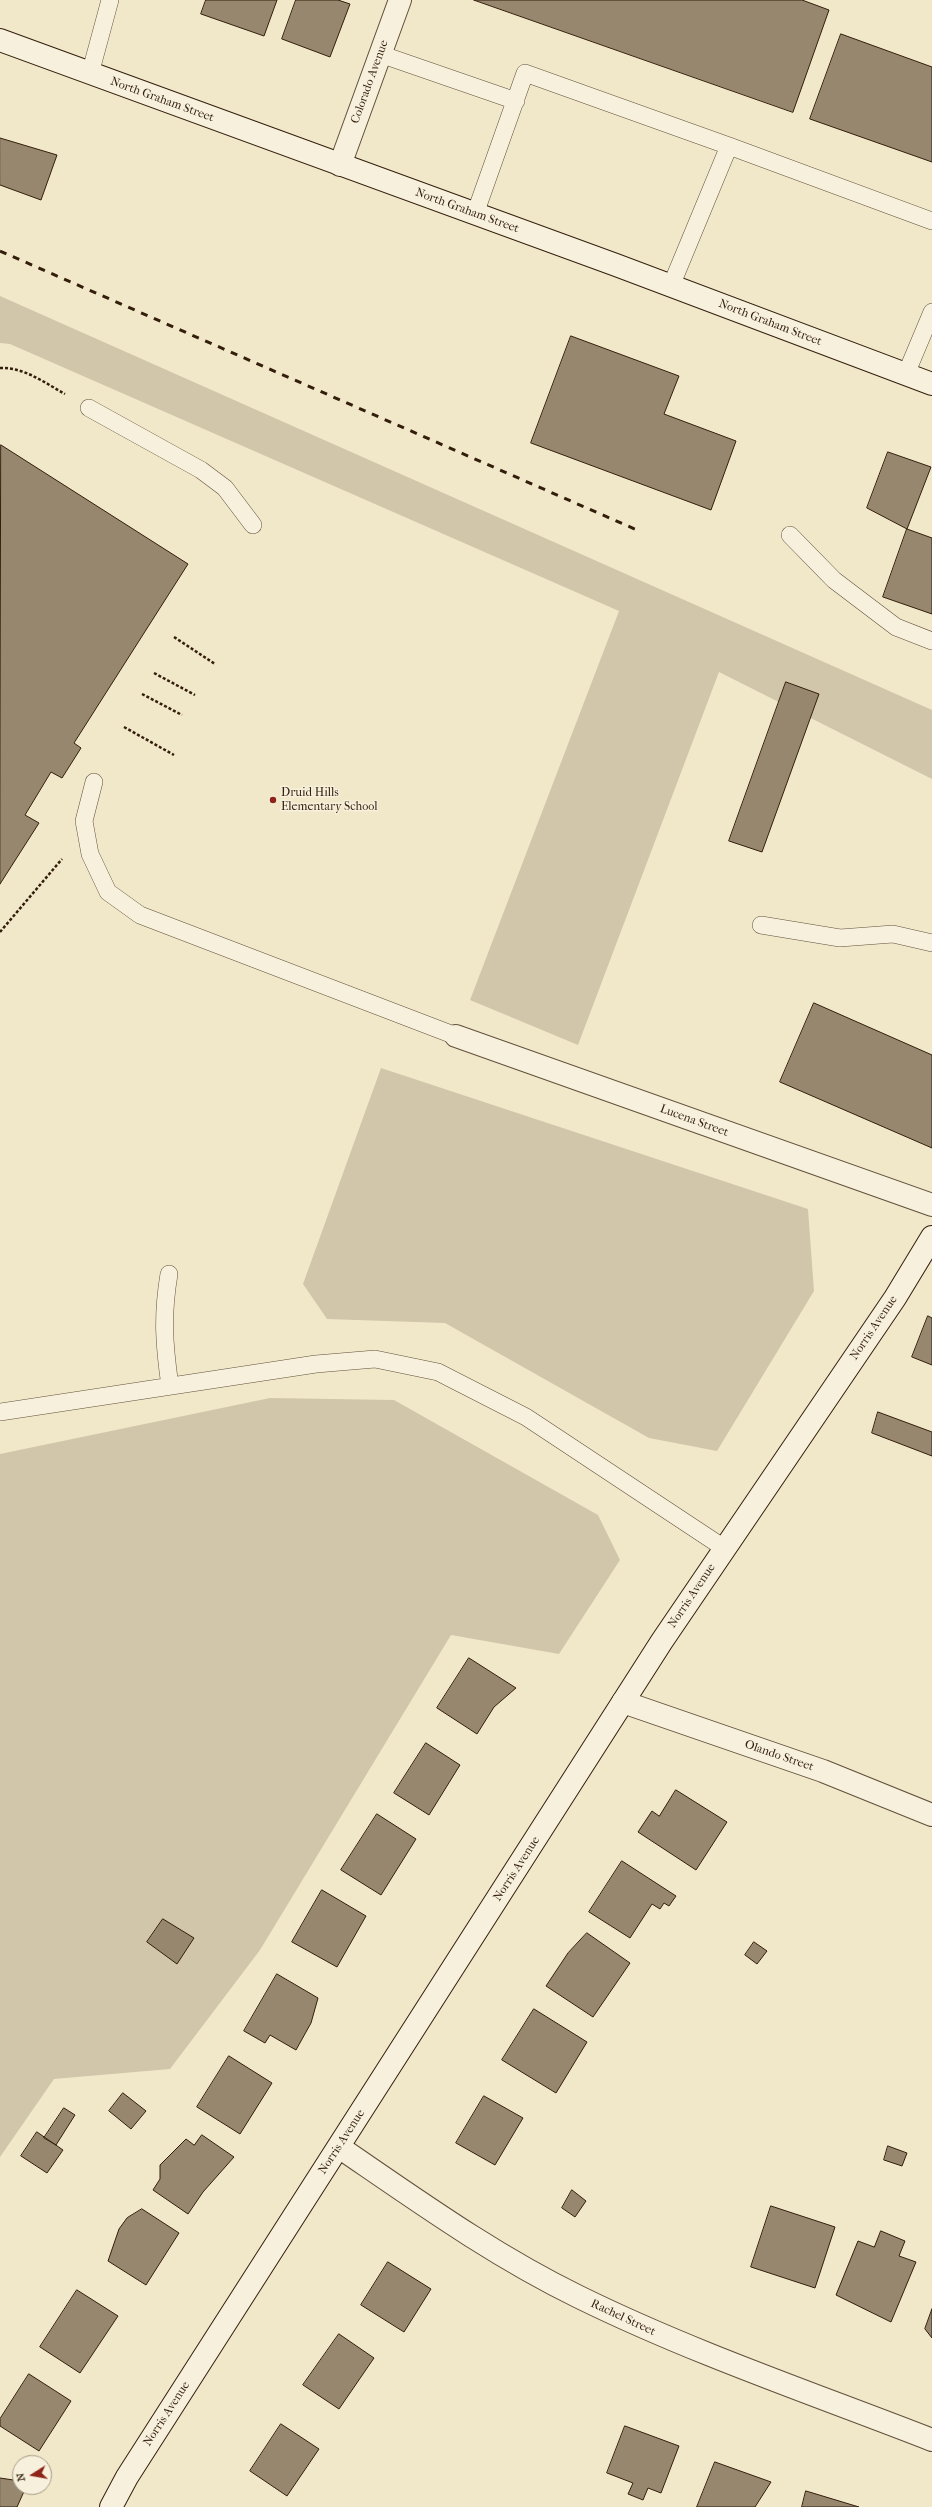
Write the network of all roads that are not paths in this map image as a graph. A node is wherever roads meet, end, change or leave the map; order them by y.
1 (110, 0) edge
2 (400, 0) edge
3 (0, 40) edge
4 (380, 54) junction
5 (90, 74) junction
6 (516, 101) junction
7 (729, 146) junction
8 (340, 165) junction
9 (475, 214) junction
10 (932, 220) edge
11 (671, 286) junction
12 (932, 312) edge
13 (906, 374) junction
14 (932, 384) edge
15 (89, 408) road end
16 (253, 525) dead end
17 (790, 535) dead end
18 (932, 641) edge
19 (94, 782) dead end
20 (761, 925) dead end
21 (932, 943) edge
22 (456, 1036) joint
23 (932, 1205) edge
24 (932, 1237) edge
25 (169, 1274) dead end
26 (170, 1386) junction
27 (0, 1412) edge
28 (724, 1548) junction
29 (623, 1702) junction
30 (932, 1815) edge
31 (338, 2147) junction
32 (932, 2440) edge
33 (111, 2507) edge

1 - 5 lane
2 - 4 street, Colorado Avenue
3 - 5 street, North Graham Street
4 - 6 lane
4 - 8 street, Colorado Avenue
5 - 8 street, North Graham Street
6 - 7 lane
6 - 9 lane
7 - 10 lane
7 - 11 lane
8 - 9 street, North Graham Street
9 - 11 street, North Graham Street
11 - 13 street, North Graham Street
12 - 13 lane
13 - 14 street, North Graham Street
15 - 16 lane
17 - 18 lane
19 - 22 lane
20 - 21 lane
22 - 23 street, Lucena Street
24 - 28 street, Norris Avenue
25 - 26 lane
26 - 27 lane
26 - 28 lane
28 - 29 street, Norris Avenue
29 - 30 street, Olando Street
29 - 31 street, Norris Avenue
31 - 32 street, Rachel Street
31 - 33 street, Norris Avenue

